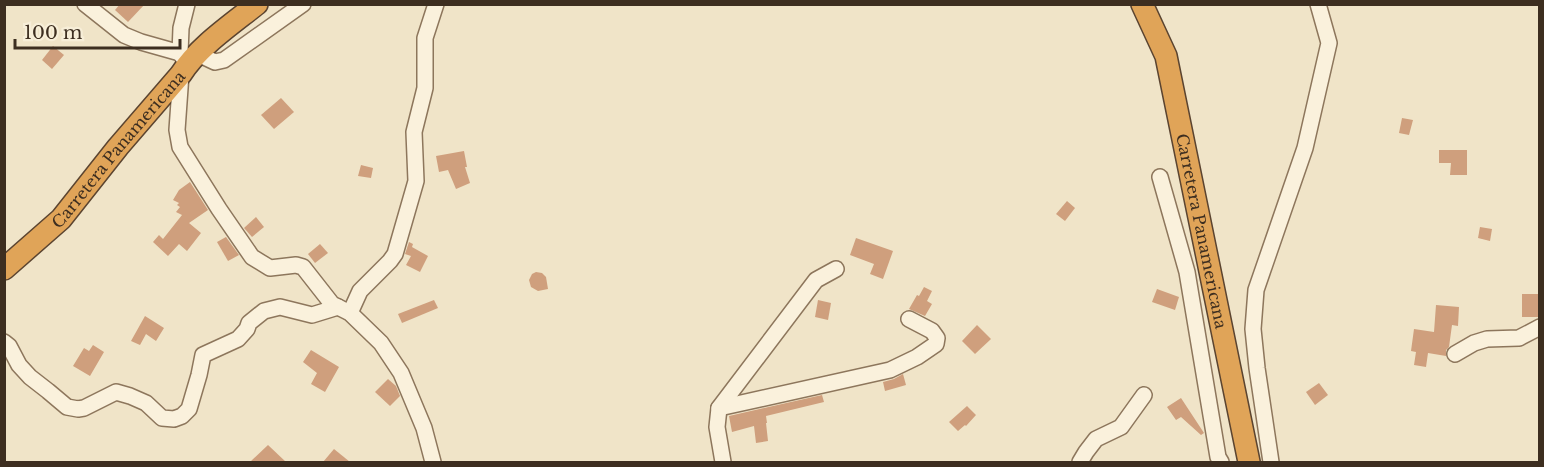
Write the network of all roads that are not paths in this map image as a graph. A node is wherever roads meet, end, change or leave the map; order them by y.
1 (86, 4) edge
2 (187, 4) edge
3 (257, 4) edge
4 (303, 4) edge
5 (436, 4) edge
6 (1142, 4) edge
7 (1318, 4) edge
8 (187, 61) junction
9 (1160, 177) dead end
10 (4, 269) edge
11 (836, 269) dead end
12 (344, 310) junction
13 (909, 320) dead end
14 (1539, 327) edge
15 (4, 342) edge
16 (1455, 354) dead end
17 (1144, 395) dead end
18 (719, 408) junction
19 (433, 462) edge
20 (723, 462) edge
21 (1080, 462) edge
22 (1221, 462) edge
23 (1249, 462) edge
24 (1271, 462) edge

1 - 8 street
2 - 8 street
3 - 8 highway, Carretera Panamericana
4 - 8 street
5 - 12 street
6 - 23 highway, Carretera Panamericana
7 - 24 street
8 - 10 highway, Carretera Panamericana
8 - 12 street
9 - 22 street
11 - 18 street
12 - 15 street
12 - 19 street
13 - 18 street
14 - 16 street
17 - 21 street
18 - 20 street

